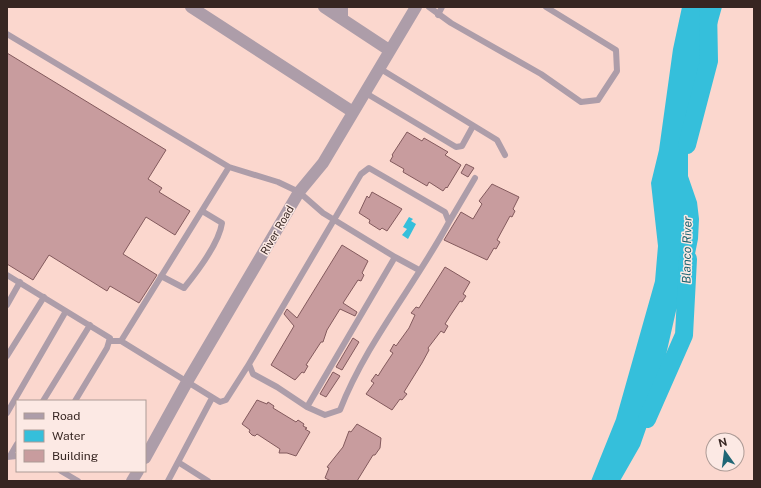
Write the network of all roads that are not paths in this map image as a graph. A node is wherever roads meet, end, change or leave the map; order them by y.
1 (192, 7) edge
2 (324, 7) edge
3 (416, 7) edge
4 (429, 7) edge
5 (442, 7) edge
6 (546, 7) edge
7 (342, 13) edge
8 (438, 15) junction
9 (7, 34) edge
10 (389, 50) junction
11 (379, 68) junction
12 (364, 92) junction
13 (353, 112) junction
14 (474, 126) junction
15 (505, 155) dead end
16 (229, 167) junction
17 (475, 178) dead end
18 (299, 192) junction
19 (202, 211) junction
20 (335, 220) junction
21 (449, 222) junction
22 (395, 257) junction
23 (419, 270) junction
24 (7, 275) edge
25 (161, 276) junction
26 (20, 282) junction
27 (44, 297) junction
28 (7, 305) edge
29 (66, 311) junction
30 (90, 325) junction
31 (109, 341) junction
32 (121, 341) junction
33 (7, 356) edge
34 (249, 364) junction
35 (187, 382) junction
36 (212, 398) junction
37 (44, 400) edge
38 (76, 400) edge
39 (307, 407) junction
40 (7, 413) edge
41 (16, 445) edge
42 (8, 456) edge
43 (146, 456) edge
44 (178, 462) junction
45 (63, 472) edge
46 (137, 472) edge
47 (78, 481) edge
48 (132, 481) edge
49 (168, 481) edge
50 (208, 481) edge

1 - 13 street
2 - 7 street
3 - 10 street, River Road
4 - 8 lane
5 - 8 lane
6 - 8 lane
7 - 10 street
9 - 16 lane
10 - 11 street, River Road
11 - 12 street, River Road
11 - 14 lane
12 - 13 street, River Road
12 - 14 lane
13 - 18 street, River Road
14 - 15 lane
16 - 18 lane
16 - 19 lane
17 - 21 lane
18 - 20 lane
18 - 35 street, River Road
19 - 25 lane
19 - 25 lane
20 - 21 lane
20 - 22 lane
20 - 34 lane
21 - 23 lane
22 - 23 lane
22 - 39 lane
23 - 39 lane
24 - 26 lane
25 - 32 lane
26 - 27 lane
26 - 28 lane
27 - 29 lane
27 - 33 lane
29 - 30 lane
29 - 40 lane
30 - 31 lane
30 - 37 lane
31 - 32 lane
31 - 38 lane
32 - 35 lane
34 - 36 lane
34 - 39 lane
35 - 36 lane
35 - 43 street, River Road
36 - 44 lane
41 - 42 lane
44 - 49 lane
44 - 50 lane
45 - 47 lane
46 - 48 street

